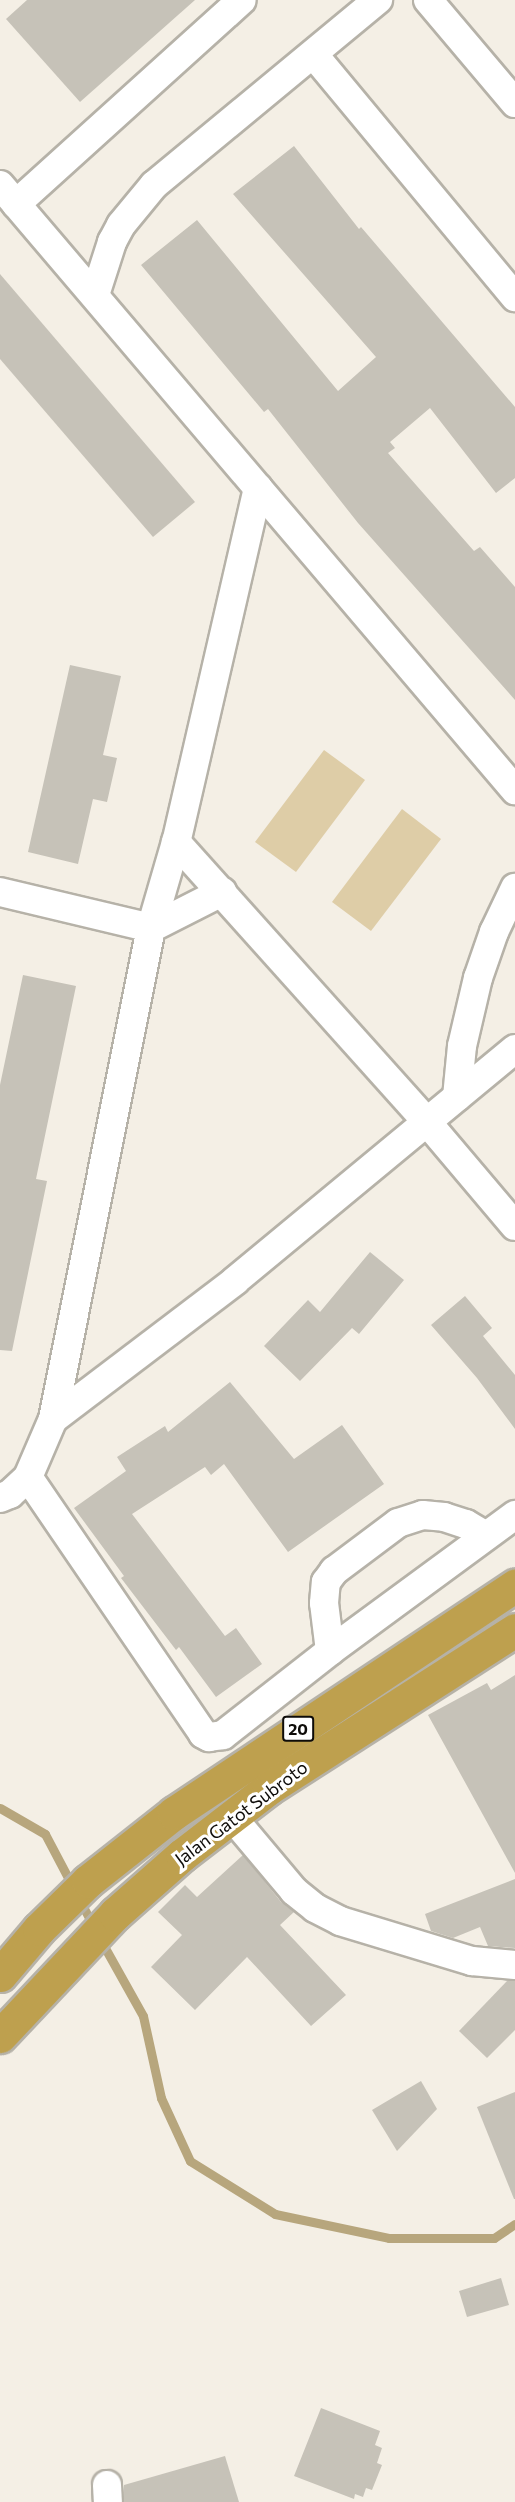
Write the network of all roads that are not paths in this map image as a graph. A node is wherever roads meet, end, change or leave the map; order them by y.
1 (242, 0) edge
2 (378, 0) edge
3 (428, 0) edge
4 (314, 55) junction
5 (515, 103) edge
6 (8, 195) edge
7 (95, 295) junction
8 (515, 297) edge
9 (258, 488) junction
10 (515, 790) edge
11 (176, 842) junction
12 (515, 888) edge
13 (0, 892) edge
14 (222, 892) junction
15 (151, 928) junction
16 (515, 1049) edge
17 (457, 1097) junction
18 (427, 1122) junction
19 (515, 1226) edge
20 (52, 1419) junction
21 (28, 1477) junction
22 (0, 1498) edge
23 (515, 1515) edge
24 (486, 1536) junction
25 (515, 1586) edge
26 (515, 1630) edge
27 (330, 1651) junction
28 (232, 1816) junction
29 (513, 1969) edge
30 (0, 1976) edge
31 (0, 2036) edge

1 - 6 street
2 - 4 street
3 - 5 street
4 - 7 street
4 - 8 street
6 - 7 street
7 - 9 street
9 - 10 street
9 - 11 street
11 - 14 street
11 - 15 street
12 - 17 street
13 - 15 street
14 - 15 street
14 - 18 street
15 - 20 street
16 - 17 street
17 - 18 street
18 - 19 street
18 - 20 street
20 - 21 street
21 - 22 street
21 - 27 street
23 - 24 street
24 - 27 street
24 - 27 street
25 - 30 highway, Jalan Gatot Subroto / 20
26 - 28 highway, Jalan Gatot Subroto / 20
28 - 29 street
28 - 31 highway, Jalan Gatot Subroto / 20

